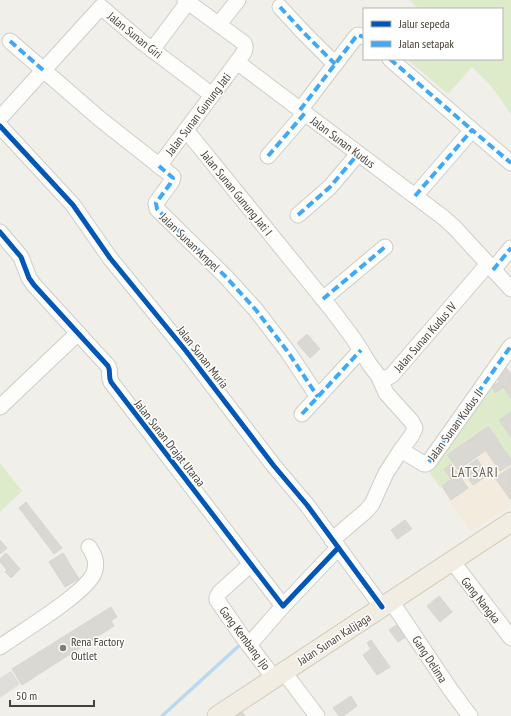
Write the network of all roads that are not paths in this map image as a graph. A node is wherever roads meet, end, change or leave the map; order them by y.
1 (238, 0) edge
2 (186, 1) edge
3 (97, 3) edge
4 (280, 7) dead end
5 (219, 24) junction
6 (363, 37) edge
7 (10, 41) dead end
8 (152, 50) junction
9 (391, 60) edge
10 (237, 62) junction
11 (335, 64) junction
12 (43, 70) junction
13 (212, 95) junction
14 (302, 112) junction
15 (0, 118) edge
16 (0, 126) edge
17 (186, 130) junction
18 (472, 130) junction
19 (358, 154) junction
20 (268, 156) dead end
21 (511, 163) edge
22 (159, 166) junction
23 (415, 196) junction
24 (298, 215) dead end
25 (0, 232) edge
26 (385, 247) dead end
27 (511, 248) edge
28 (288, 256) joint
29 (491, 267) junction
30 (511, 289) edge
31 (323, 299) junction
32 (78, 333) junction
33 (511, 346) edge
34 (361, 350) junction
35 (379, 377) junction
36 (318, 397) junction
37 (0, 407) edge
38 (302, 414) dead end
39 (401, 450) junction
40 (511, 522) edge
41 (335, 544) junction
42 (89, 547) dead end
43 (452, 561) junction
44 (250, 565) junction
45 (387, 604) junction
46 (283, 606) junction
47 (511, 638) edge
48 (246, 642) junction
49 (0, 647) edge
50 (279, 675) junction
51 (217, 716) edge
52 (318, 716) edge
53 (470, 716) edge

1 - 5 street
2 - 5 street
2 - 8 street
3 - 8 street, Jalan Sunan Giri
3 - 12 street, Jalan Sunan Giri
4 - 11 street
5 - 10 street
6 - 11 street
7 - 12 street, Jalan Sunan Ampel
8 - 13 street, Jalan Sunan Giri
9 - 18 street
10 - 13 street, Jalan Sunan Gunung Jati
10 - 14 street, Jalan Sunan Kudus
11 - 14 street
12 - 15 street, Jalan Sunan Giri
12 - 22 street, Jalan Sunan Ampel
13 - 17 street, Jalan Sunan Gunung Jati
14 - 19 street, Jalan Sunan Kudus
14 - 20 street
16 - 41 street, Jalan Sunan Muria
17 - 22 street, Jalan Sunan Gunung Jati
17 - 28 street, Jalan Sunan Gunung Jati I
18 - 21 street
18 - 23 street
19 - 23 street, Jalan Sunan Kudus
19 - 24 street
22 - 36 street, Jalan Sunan Ampel
23 - 29 street, Jalan Sunan Kudus
25 - 32 street, Jalan Sunan Drajat Utaraa
26 - 31 street
27 - 29 street, Jalan Sunan Kudus IV
28 - 31 street, Jalan Sunan Kudus IV
29 - 30 street, Jalan Sunan Kudus
29 - 35 street, Jalan Sunan Kudus IV
31 - 34 street, Jalan Sunan Kudus IV
32 - 37 street
32 - 44 street, Jalan Sunan Drajat Utaraa
33 - 39 street, Jalan Sunan Kudus II
34 - 35 street, Jalan Sunan Kudus IV
34 - 36 street
35 - 39 street
36 - 38 street
39 - 41 street
40 - 43 main road, Jalan Sunan Kalijaga
41 - 45 street, Jalan Sunan Muria
41 - 46 street
42 - 49 street
43 - 45 main road, Jalan Sunan Kalijaga
43 - 47 street, Gang Nangka
44 - 46 street, Jalan Sunan Drajat Utaraa
44 - 48 street, Gang Kembang Ijo
45 - 50 main road, Jalan Sunan Kalijaga
45 - 53 street, Gang Delima
46 - 48 street
48 - 50 street, Gang Kembang Ijo
50 - 51 main road, Jalan Sunan Kalijaga
50 - 52 street, Gang Kembang Ijo

